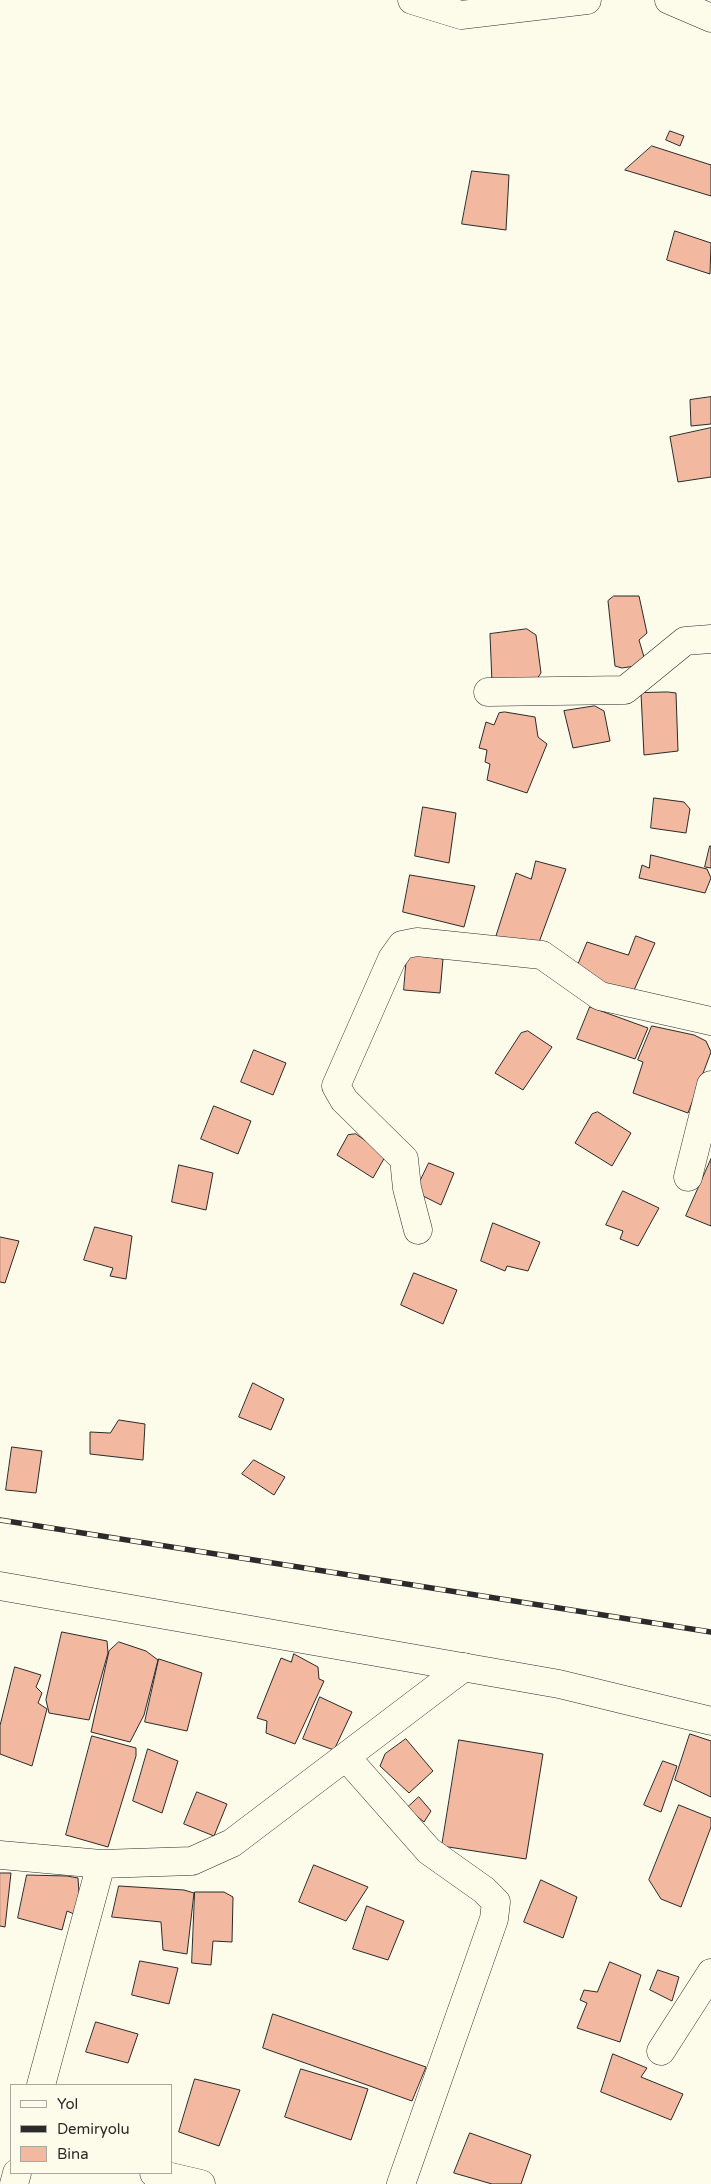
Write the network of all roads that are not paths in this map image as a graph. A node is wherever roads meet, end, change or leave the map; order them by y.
1 (412, 0) edge
2 (587, 0) edge
3 (669, 0) edge
4 (711, 18) edge
5 (711, 639) edge
6 (488, 692) dead end
7 (711, 1021) edge
8 (711, 1085) edge
9 (688, 1177) dead end
10 (418, 1230) dead end
11 (0, 1586) edge
12 (464, 1667) junction
13 (711, 1721) edge
14 (346, 1757) junction
15 (0, 1855) edge
16 (101, 1864) junction
17 (711, 1973) edge
18 (661, 2051) dead end
19 (41, 2084) edge
20 (158, 2174) edge
21 (201, 2184) edge
22 (401, 2184) edge

1 - 2 street
3 - 4 street
5 - 6 street
7 - 10 street
8 - 9 street
11 - 12 street
12 - 13 street
12 - 14 street
14 - 16 street
14 - 22 street
15 - 16 street
16 - 19 street
17 - 18 street
20 - 21 street

